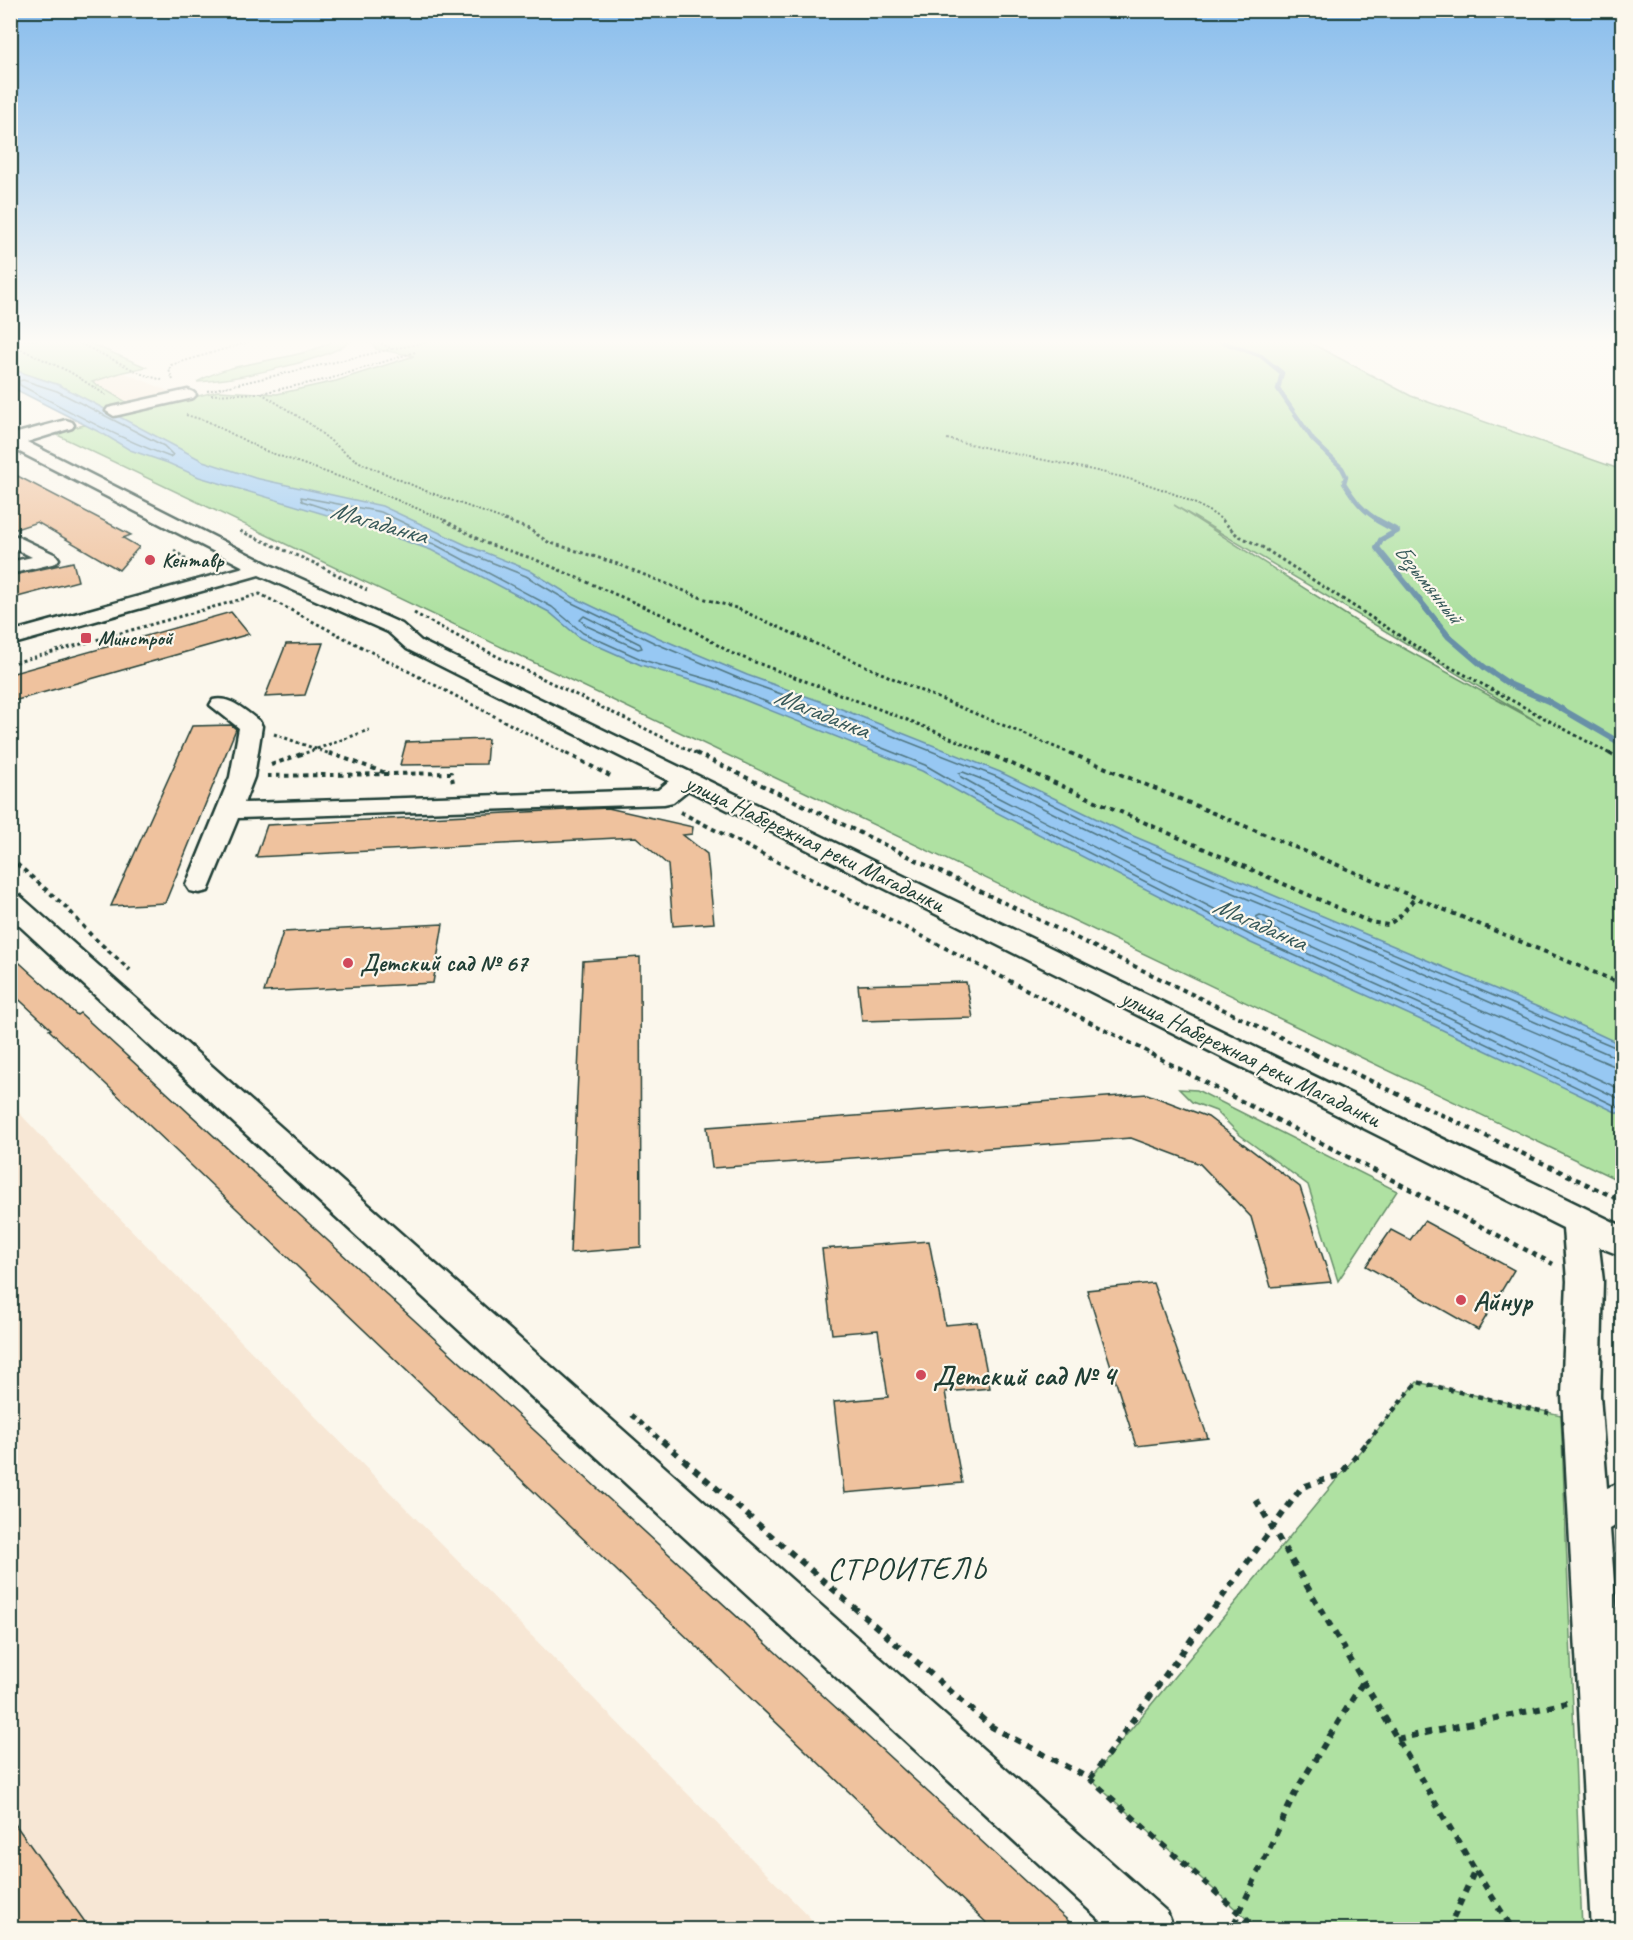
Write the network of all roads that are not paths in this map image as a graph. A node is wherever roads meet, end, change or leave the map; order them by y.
1 (52, 431) edge
2 (15, 445) edge
3 (10, 538) edge
4 (10, 568) edge
5 (261, 568) junction
6 (10, 639) edge
7 (221, 705) dead end
8 (686, 780) junction
9 (228, 811) junction
10 (199, 885) dead end
11 (10, 902) edge
12 (1579, 1219) junction
13 (1623, 1242) edge
14 (1606, 1510) edge
15 (1611, 1669) edge
16 (1618, 1871) edge
17 (1149, 1929) edge
18 (1616, 1929) edge

1 - 2 street
2 - 5 street, улица Набережная реки Магаданки
3 - 4 street
5 - 6 street
5 - 8 street, улица Набережная реки Магаданки
7 - 9 street
8 - 9 street
8 - 12 street, улица Набережная реки Магаданки
9 - 10 street
11 - 17 street
12 - 13 street, улица Набережная реки Магаданки
12 - 14 street
14 - 15 street
15 - 16 street
16 - 18 street

